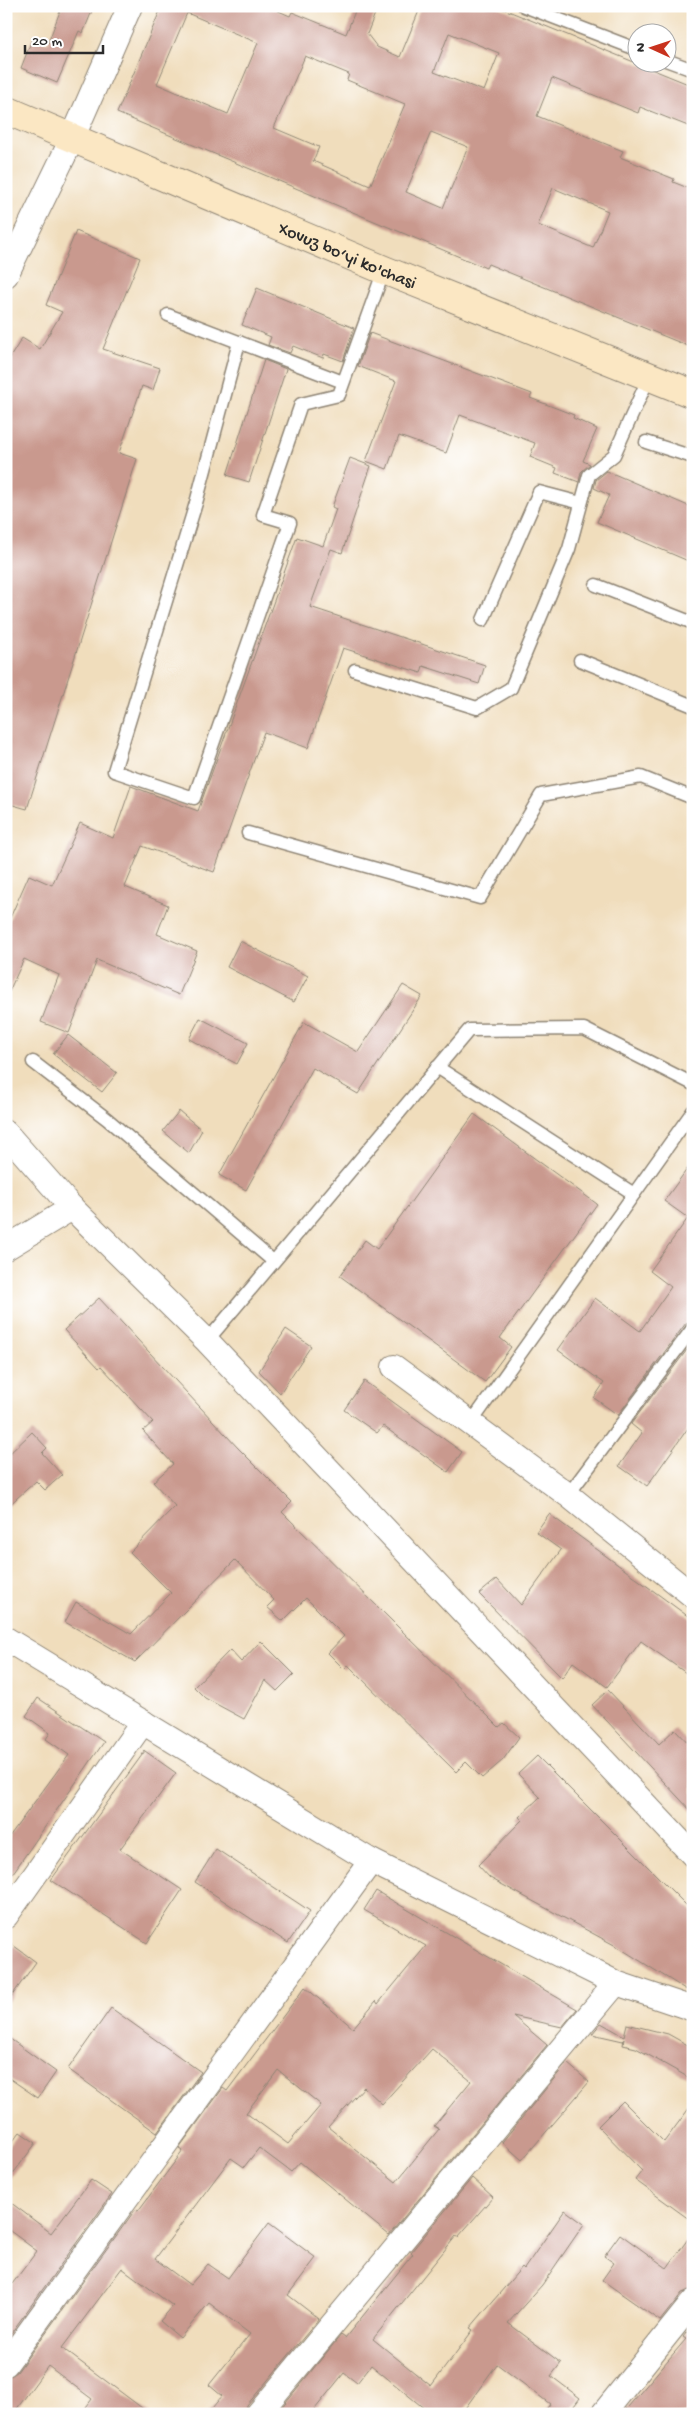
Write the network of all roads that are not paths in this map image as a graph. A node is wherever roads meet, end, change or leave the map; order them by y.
1 (130, 6) edge
2 (524, 6) edge
3 (626, 45) edge
4 (676, 64) edge
5 (693, 70) edge
6 (6, 110) edge
7 (72, 139) junction
8 (384, 270) junction
9 (6, 275) edge
10 (168, 315) dead end
11 (239, 342) junction
12 (648, 376) junction
13 (343, 382) junction
14 (693, 394) edge
15 (646, 442) dead end
16 (693, 457) edge
17 (582, 503) junction
18 (596, 585) dead end
19 (483, 620) dead end
20 (693, 623) edge
21 (580, 660) dead end
22 (355, 670) dead end
23 (693, 706) edge
24 (693, 798) edge
25 (248, 833) dead end
26 (33, 1062) dead end
27 (437, 1067) junction
28 (693, 1084) edge
29 (693, 1111) edge
30 (6, 1133) edge
31 (634, 1194) junction
32 (72, 1208) junction
33 (6, 1248) edge
34 (273, 1261) junction
35 (693, 1328) edge
36 (207, 1340) junction
37 (394, 1367) dead end
38 (471, 1423) junction
39 (568, 1495) junction
40 (693, 1596) edge
41 (6, 1639) edge
42 (143, 1722) junction
43 (693, 1855) edge
44 (371, 1861) junction
45 (6, 1916) edge
46 (616, 1984) junction
47 (693, 2009) edge
48 (693, 2302) edge
49 (6, 2364) edge
50 (258, 2414) edge
51 (603, 2414) edge

1 - 7 street
2 - 3 lane
4 - 5 lane
6 - 7 main road, Xovuz bo‘yi ko'chasi
7 - 8 main road, Xovuz bo‘yi ko'chasi
7 - 9 street
8 - 12 main road, Xovuz bo‘yi ko'chasi
8 - 13 lane
10 - 11 lane
11 - 13 lane
11 - 13 lane
12 - 14 main road, Xovuz bo‘yi ko'chasi
12 - 17 lane
15 - 16 lane
17 - 19 lane
17 - 22 lane
18 - 20 lane
21 - 23 lane
24 - 25 lane
26 - 34 lane
27 - 28 lane
27 - 31 lane
27 - 34 lane
29 - 31 lane
30 - 32 street
31 - 38 lane
32 - 33 street
32 - 36 street
34 - 36 lane
35 - 39 lane
36 - 43 street
37 - 38 street
38 - 39 street
39 - 40 street
41 - 42 street
42 - 44 street
42 - 45 street
44 - 46 street
44 - 49 street
46 - 47 street
46 - 50 street
48 - 51 street

